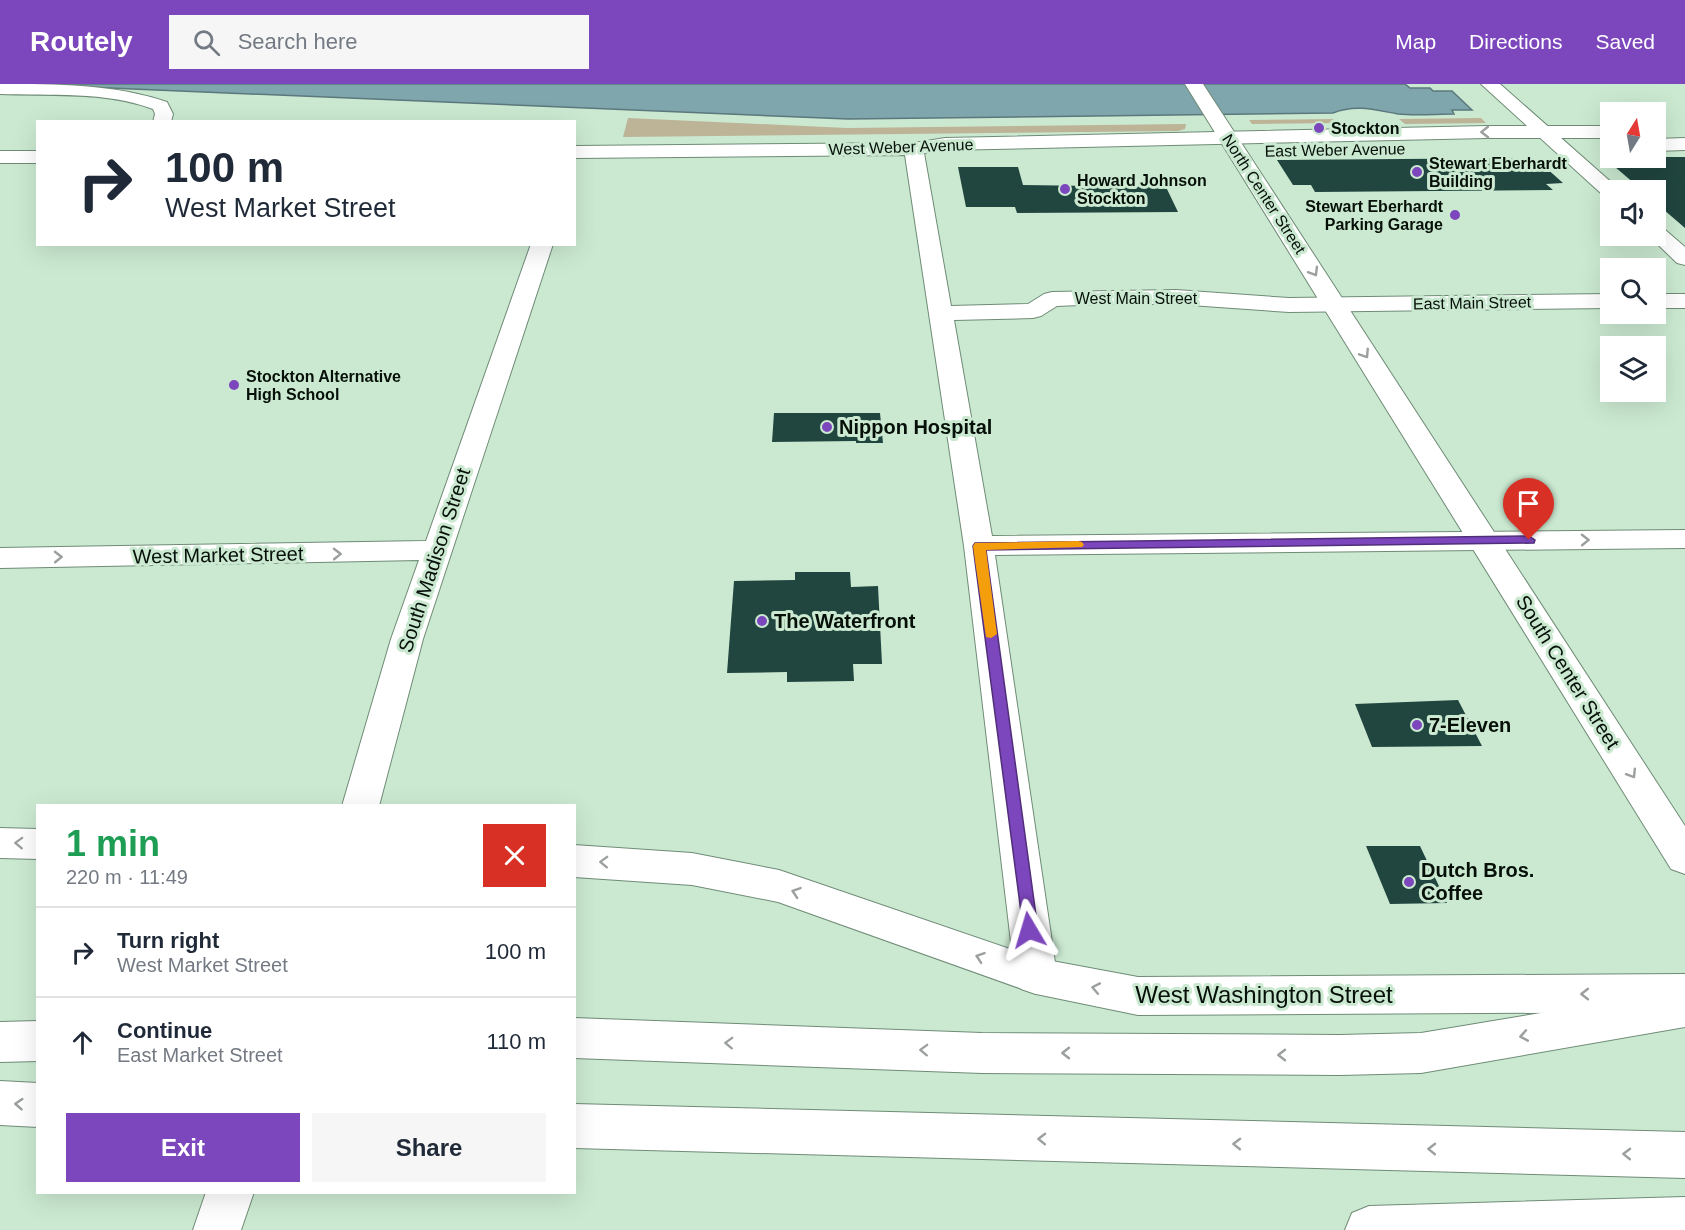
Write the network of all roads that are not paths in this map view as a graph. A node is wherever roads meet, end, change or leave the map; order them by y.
1 (1194, 84) edge
2 (1490, 84) edge
3 (0, 89) edge
4 (162, 120) edge
5 (1666, 131) edge
6 (1685, 131) edge
7 (1600, 133) edge
8 (1550, 139) junction
9 (1600, 144) edge
10 (1685, 144) edge
11 (1233, 145) junction
12 (1666, 145) edge
13 (914, 149) junction
14 (576, 152) edge
15 (0, 157) edge
16 (36, 157) edge
17 (1600, 182) edge
18 (1666, 241) edge
19 (541, 246) edge
20 (1685, 258) edge
21 (1600, 301) edge
22 (1666, 301) edge
23 (1685, 301) edge
24 (1334, 305) junction
25 (940, 308) junction
26 (1685, 538) edge
27 (1485, 541) junction
28 (979, 546) junction
29 (437, 550) junction
30 (0, 558) edge
31 (361, 804) edge
32 (0, 843) edge
33 (36, 844) edge
34 (1685, 858) edge
35 (576, 861) edge
36 (1036, 976) junction
37 (1685, 993) edge
38 (1685, 1008) edge
39 (576, 1038) edge
40 (36, 1041) edge
41 (0, 1042) edge
42 (0, 1103) edge
43 (36, 1105) edge
44 (576, 1126) edge
45 (1685, 1155) edge
46 (229, 1194) edge
47 (1685, 1221) edge
48 (217, 1230) edge
49 (1369, 1230) edge

1 - 11 main road, North Center Street
2 - 8 main road
3 - 4 main road
5 - 6 main road
7 - 8 main road, East Weber Avenue
8 - 9 main road, East Weber Avenue
8 - 11 main road, East Weber Avenue
8 - 17 main road
10 - 12 main road
11 - 13 main road, East Weber Avenue
11 -> 24 main road, North Center Street
13 - 14 main road, West Weber Avenue
13 - 25 main road
15 - 16 main road
18 - 20 main road
19 - 29 main road, South Madison Street
21 - 24 main road, East Main Street
22 - 23 main road
24 - 25 main road, West Main Street
24 -> 27 main road, South Center Street
25 - 28 main road
27 -> 26 main road
27 - 28 main road
27 -> 34 main road, South Center Street
28 - 36 main road
30 -> 29 main road, West Market Street
29 - 31 main road, South Madison Street
33 -> 32 main road
36 -> 35 main road, West Washington Street
37 -> 36 main road, West Washington Street
38 -> 39 main road
40 - 41 main road
43 -> 42 main road
45 -> 44 main road
46 - 48 main road
47 - 49 main road

